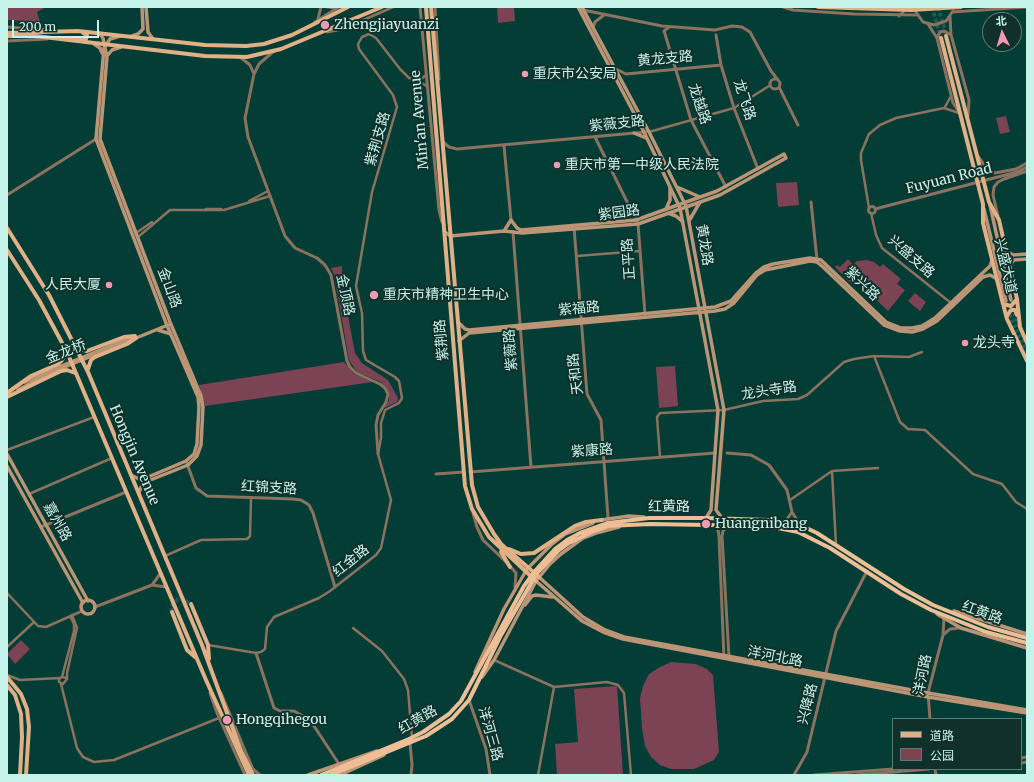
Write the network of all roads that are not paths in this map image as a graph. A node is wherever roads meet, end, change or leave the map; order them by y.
1 (142, 7) edge
2 (146, 7) edge
3 (321, 7) edge
4 (327, 7) edge
5 (348, 7) edge
6 (382, 7) edge
7 (393, 7) edge
8 (420, 7) edge
9 (426, 7) edge
10 (431, 7) edge
11 (435, 7) edge
12 (578, 7) edge
13 (783, 7) edge
14 (818, 7) edge
15 (905, 7) edge
16 (916, 7) edge
17 (953, 7) edge
18 (962, 7) edge
19 (966, 7) edge
20 (1027, 7) edge
21 (337, 8) edge
22 (583, 8) edge
23 (972, 11) junction
24 (952, 12) junction
25 (604, 15) junction
26 (918, 15) junction
27 (900, 16) junction
28 (950, 17) junction
29 (318, 20) junction
30 (928, 24) junction
31 (7, 27) edge
32 (309, 27) junction
33 (669, 27) junction
34 (593, 29) junction
35 (720, 29) junction
36 (709, 30) junction
37 (56, 31) junction
38 (78, 31) junction
39 (98, 32) junction
40 (7, 33) edge
41 (19, 34) junction
42 (317, 34) junction
43 (716, 35) junction
44 (951, 35) junction
45 (7, 36) edge
46 (125, 36) junction
47 (132, 36) junction
48 (946, 36) tunnel mouth
49 (55, 38) junction
50 (939, 38) junction
51 (153, 39) junction
52 (62, 40) junction
53 (7, 41) edge
54 (94, 44) junction
55 (105, 45) junction
56 (121, 47) junction
57 (274, 51) junction
58 (105, 56) junction
59 (240, 57) junction
60 (721, 65) junction
61 (613, 67) junction
62 (677, 69) junction
63 (431, 71) junction
64 (770, 71) junction
65 (254, 74) junction
66 (778, 80) junction
67 (419, 81) junction
68 (770, 81) junction
69 (770, 86) junction
70 (428, 87) junction
71 (778, 87) junction
72 (438, 93) junction
73 (952, 96) junction
74 (734, 108) junction
75 (944, 108) junction
76 (959, 113) junction
77 (968, 118) junction
78 (962, 119) junction
79 (691, 120) junction
80 (798, 125) dead end
81 (644, 132) junction
82 (649, 132) junction
83 (634, 133) junction
84 (595, 137) junction
85 (647, 138) junction
86 (96, 139) junction
87 (442, 140) junction
88 (504, 146) junction
89 (977, 155) junction
90 (1027, 163) edge
91 (1027, 167) edge
92 (758, 169) junction
93 (1027, 171) edge
94 (670, 187) junction
95 (677, 187) junction
96 (726, 187) junction
97 (268, 191) junction
98 (7, 195) edge
99 (270, 196) junction
100 (700, 197) junction
101 (700, 202) junction
102 (811, 202) dead end
103 (989, 202) junction
104 (685, 204) junction
105 (983, 204) junction
106 (680, 206) junction
107 (869, 208) junction
108 (875, 209) junction
109 (666, 211) junction
110 (871, 213) junction
111 (511, 220) junction
112 (999, 220) junction
113 (637, 222) junction
114 (683, 222) junction
115 (689, 222) junction
116 (574, 227) junction
117 (7, 228) edge
118 (444, 231) junction
119 (504, 232) junction
120 (513, 232) junction
121 (137, 235) junction
122 (450, 236) junction
123 (7, 250) edge
124 (640, 251) junction
125 (1006, 251) junction
126 (1027, 254) edge
127 (577, 256) junction
128 (992, 258) junction
129 (1027, 259) edge
130 (817, 260) junction
131 (1010, 266) junction
132 (998, 280) junction
133 (1017, 299) junction
134 (1011, 300) tunnel mouth
135 (697, 302) junction
136 (1004, 303) junction
137 (952, 304) junction
138 (692, 309) junction
139 (705, 310) junction
140 (699, 311) junction
141 (645, 316) junction
142 (1007, 319) junction
143 (582, 321) junction
144 (1019, 321) junction
145 (458, 322) junction
146 (169, 324) junction
147 (520, 327) junction
148 (157, 330) junction
149 (171, 334) junction
150 (135, 337) junction
151 (459, 340) junction
152 (1027, 342) edge
153 (77, 348) junction
154 (67, 352) junction
155 (922, 352) dead end
156 (874, 356) junction
157 (1027, 361) edge
158 (88, 372) junction
159 (78, 376) junction
160 (17, 389) junction
161 (7, 393) edge
162 (7, 397) edge
163 (402, 398) joint
164 (718, 410) junction
165 (724, 410) junction
166 (95, 417) junction
167 (721, 447) junction
168 (7, 450) edge
169 (715, 453) junction
170 (727, 453) junction
171 (7, 454) edge
172 (378, 454) junction
173 (660, 457) junction
174 (112, 458) junction
175 (720, 458) junction
176 (604, 462) junction
177 (187, 463) junction
178 (7, 466) edge
179 (531, 467) junction
180 (878, 468) dead end
181 (464, 472) junction
182 (470, 472) junction
183 (832, 472) junction
184 (130, 474) junction
185 (436, 474) dead end
186 (142, 481) junction
187 (126, 492) junction
188 (29, 494) junction
189 (138, 494) junction
190 (251, 498) junction
191 (790, 500) junction
192 (472, 509) junction
193 (1027, 509) edge
194 (711, 510) junction
195 (716, 510) junction
196 (792, 512) junction
197 (608, 518) junction
198 (649, 518) junction
199 (706, 518) junction
200 (723, 519) junction
201 (602, 520) junction
202 (785, 522) junction
203 (619, 523) junction
204 (650, 524) junction
205 (46, 525) junction
206 (714, 525) junction
207 (800, 525) junction
208 (730, 526) junction
209 (41, 527) junction
210 (836, 544) junction
211 (499, 545) junction
212 (165, 556) junction
213 (510, 567) junction
214 (526, 570) junction
215 (867, 571) junction
216 (160, 574) junction
217 (537, 579) junction
218 (152, 585) junction
219 (166, 587) junction
220 (335, 587) junction
221 (515, 589) junction
222 (7, 594) edge
223 (553, 597) junction
224 (88, 600) junction
225 (83, 602) junction
226 (191, 604) dead end
227 (95, 607) junction
228 (932, 607) junction
229 (82, 611) junction
230 (172, 612) dead end
231 (71, 615) junction
232 (944, 618) junction
233 (33, 622) junction
234 (962, 623) junction
235 (512, 624) junction
236 (353, 628) dead end
237 (1027, 634) edge
238 (943, 635) junction
239 (1027, 638) edge
240 (1027, 643) edge
241 (202, 645) junction
242 (208, 645) junction
243 (7, 647) edge
244 (1027, 648) edge
245 (256, 653) junction
246 (488, 656) junction
247 (724, 656) junction
248 (729, 657) junction
249 (196, 658) junction
250 (494, 660) junction
251 (209, 665) junction
252 (7, 676) edge
253 (826, 676) junction
254 (61, 677) junction
255 (67, 678) junction
256 (206, 680) junction
257 (215, 682) junction
258 (471, 682) junction
259 (478, 683) junction
260 (60, 684) junction
261 (7, 685) edge
262 (554, 687) junction
263 (928, 695) junction
264 (469, 700) junction
265 (1027, 710) edge
266 (1027, 713) edge
267 (219, 718) junction
268 (930, 718) edge
269 (412, 737) junction
270 (410, 743) junction
271 (390, 749) junction
272 (369, 758) junction
273 (339, 764) junction
274 (892, 769) edge
275 (917, 770) edge
276 (20, 775) edge
277 (26, 775) edge
278 (245, 775) edge
279 (249, 775) edge
280 (253, 775) edge
281 (260, 775) edge
282 (308, 775) edge
283 (321, 775) edge
284 (331, 775) edge
285 (340, 775) edge
286 (411, 775) edge
287 (490, 775) edge
288 (538, 775) edge
289 (631, 775) edge
290 (794, 775) edge
291 (814, 775) edge
292 (857, 775) edge

1 - 47 main road
2 - 51 main road
3 - 29 street
4 - 21 street
5 - 32 main road
6 - 42 main road
7 - 42 street
8 - 63 street, Min'an Avenue
9 - 63 main road
10 - 63 main road
11 - 72 street, Min'an Avenue
12 - 81 main road, 黄龙路
13 - 27 street
14 - 18 main road
15 - 27 street
16 - 26 street
17 - 24 street
19 - 23 street
20 - 23 street
21 - 29 street
22 - 25 street
22 - 34 main road, 黄龙路
23 - 24 street
24 - 28 street
25 - 33 street
25 - 34 street
26 - 27 street
26 - 30 street
28 - 30 street
28 - 44 street
29 - 32 street
30 - 50 street
31 - 37 street
32 - 51 main road
33 - 36 street
33 - 62 street, 龙越路
34 - 61 main road, 黄龙路
35 - 36 street
35 - 43 street
35 - 64 street
36 - 43 street
37 - 38 main road
37 - 41 main road
38 - 39 main road
38 - 52 main road
39 - 46 main road
39 - 55 main road
40 - 41 main road
41 - 45 main road
41 - 49 main road
42 - 57 main road
43 - 60 street, 龙飞路
44 - 50 street
44 - 77 street
46 - 47 main road
46 - 55 main road
47 - 51 main road
48 - 77 main road
49 - 52 main road
49 - 53 street
50 - 73 street
50 - 78 main road
52 - 54 main road
54 - 55 main road
54 - 58 main road
55 - 56 main road
55 - 58 main road
56 - 58 main road
56 - 59 main road
57 - 59 main road
57 - 65 street
58 - 86 main road, 金山路
58 - 121 main road, 金山路
59 - 65 street
60 - 62 street, 黄龙支路
60 - 74 street, 龙飞路
61 - 62 street, 黄龙支路
61 - 82 main road, 黄龙路
62 - 79 street, 龙越路
63 - 67 street
63 - 70 street, Min'an Avenue
63 - 72 main road, 紫荆路
63 - 118 main road, 紫荆路
64 - 66 street
64 - 68 street
65 - 97 street, 金顶路
66 - 68 street
66 - 71 street
67 - 70 street
67 - 163 street, 紫荆支路
68 - 69 street
69 - 71 street
69 - 74 street, 紫薇支路
70 - 118 street, Min'an Avenue
71 - 80 street
72 - 87 main road, 紫荆路
73 - 75 street
73 - 76 street
74 - 79 street, 紫薇支路
74 - 92 street, 龙飞路
75 - 76 street
75 - 107 street
76 - 78 street
77 - 89 main road
78 - 105 main road, 兴盛大道
79 - 82 street, 紫薇支路
79 - 96 street, 龙越路
81 - 82 street, 紫薇支路
81 - 83 street, 紫薇支路
81 - 85 main road, 黄龙路
82 - 95 main road, 黄龙路
83 - 84 street, 紫薇支路
83 - 85 main road
84 - 88 street, 紫薇支路
84 - 113 street, 正平路
85 - 94 main road, 黄龙路
86 - 98 street
86 - 146 main road, 金山路
87 - 88 street, 紫薇支路
87 - 122 main road, 紫荆路
88 - 111 street
89 - 90 street
89 - 103 main road, 兴盛大道
91 - 108 street, Fuyuan Road
92 - 96 main road, 紫园路
92 - 101 main road, 紫园路
93 - 112 street
94 - 106 main road, 黄龙路
94 - 109 main road
95 - 100 main road
95 - 104 main road, 黄龙路
96 - 100 main road, 紫园路
97 - 99 street, 金顶路
97 - 121 street
99 - 121 street
99 - 172 street, 金顶路
100 - 104 main road, 紫园路
101 - 104 main road, 紫园路
101 - 115 main road
102 - 130 street
103 - 112 main road, 兴盛大道
103 - 134 main road
104 - 106 main road, 紫园路
104 - 115 main road, 黄龙路
105 - 128 main road, 兴盛大道
105 - 136 main road
106 - 109 main road, 紫园路
106 - 114 main road, 黄龙路
107 - 108 street, Fuyuan Road
107 - 110 street
108 - 110 street
109 - 113 main road, 紫园路
109 - 114 main road
110 - 137 street, 兴盛支路
111 - 116 main road, 紫园路
111 - 119 main road
112 - 125 main road, 兴盛大道
113 - 116 main road, 紫园路
113 - 124 street, 正平路
114 - 135 main road, 黄龙路
115 - 139 main road, 黄龙路
116 - 120 main road, 紫园路
116 - 127 street, 天和路
117 - 153 main road, Hongjin Avenue
118 - 122 main road
118 - 181 main road, 紫荆路
119 - 120 main road, 紫园路
119 - 122 main road, 紫园路
120 - 147 street, 紫薇路
121 - 146 main road, 金山路
122 - 145 main road, 紫荆路
123 - 154 main road, Hongjin Avenue
124 - 127 street
124 - 141 street, 正平路
125 - 126 main road
125 - 131 main road, 兴盛大道
127 - 143 street, 天和路
128 - 132 main road, 兴盛大道
128 - 137 main road, 紫兴路
129 - 131 main road
130 - 137 main road, 紫兴路
130 - 139 main road
131 - 133 main road, 兴盛大道
132 - 136 main road, 兴盛大道
132 - 137 main road, 紫兴路
133 - 136 main road
133 - 144 main road, 兴盛大道
135 - 138 main road
135 - 140 main road, 黄龙路
136 - 142 main road, 兴盛大道
138 - 140 main road, 紫福路
138 - 141 main road, 紫福路
139 - 140 main road, 紫福路
139 - 165 main road, 黄龙路
140 - 141 main road, 紫福路
140 - 164 main road, 黄龙路
141 - 143 main road, 紫福路
142 - 144 main road
142 - 157 main road, 兴盛大道
143 - 147 main road, 紫福路
143 - 176 street, 天和路
144 - 152 main road, 兴盛大道
145 - 147 main road, 紫福路
145 - 151 main road, 紫荆路
146 - 148 main road
146 - 149 main road, 金山路
146 - 150 main road
146 - 177 main road, 金山路
147 - 151 main road, 紫福路
147 - 179 street, 紫薇路
148 - 149 main road
148 - 150 main road
149 - 177 main road, 金山路
150 - 153 main road
150 - 158 main road
150 - 160 main road, 金龙桥
151 - 182 main road, 紫荆路
153 - 158 main road, Hongjin Avenue
154 - 159 main road, Hongjin Avenue
154 - 161 main road
155 - 156 street, 龙头寺路
156 - 165 street, 龙头寺路
156 - 193 street
158 - 184 main road, Hongjin Avenue
159 - 162 main road
159 - 166 main road, Hongjin Avenue
160 - 161 main road
160 - 162 main road
163 - 172 street, 红金路
164 - 165 street, 龙头寺路
164 - 169 main road, 黄龙路
164 - 173 street, 龙头寺路
165 - 167 main road, 黄龙路
166 - 168 street
166 - 174 main road, Hongjin Avenue
167 - 170 street
167 - 175 main road, 黄龙路
169 - 173 street, 紫康路
169 - 194 main road, 黄龙路
170 - 175 street
170 - 191 street
171 - 188 main road, 嘉州路
172 - 220 street, 红金路
173 - 176 street, 紫康路
174 - 187 main road, Hongjin Avenue
174 - 188 street
175 - 195 main road, 黄龙路
176 - 179 street, 紫康路
176 - 197 street, 天和路
177 - 186 main road
177 - 190 street, 红锦支路
178 - 209 main road, 嘉州路
179 - 182 street, 紫康路
180 - 183 street
181 - 185 street
181 - 192 main road, 紫荆路
182 - 211 main road, 紫荆路
183 - 191 street
183 - 210 street
184 - 186 main road
184 - 189 main road, Hongjin Avenue
186 - 189 main road
187 - 205 street
187 - 216 main road, Hongjin Avenue
188 - 205 main road, 嘉州路
189 - 212 main road, Hongjin Avenue
190 - 212 street
190 - 220 street, 红锦支路
191 - 196 street
192 - 211 main road, 紫荆路
192 - 213 street
194 - 195 main road
194 - 199 main road
195 - 200 main road
196 - 202 street
196 - 207 street
197 - 198 main road
197 - 201 main road
198 - 199 highway, 红黄路
198 - 203 highway, 红黄路
199 - 200 highway, 红黄路
200 - 202 highway, 红黄路
201 - 211 main road
201 - 214 main road
202 - 207 highway, 红黄路
203 - 204 highway, 红黄路
203 - 246 highway, 红黄路
204 - 206 highway, 红黄路
204 - 217 main road
205 - 209 street
205 - 224 main road, 嘉州路
206 - 208 highway, 红黄路
206 - 247 street
207 - 210 highway, 红黄路
208 - 215 highway, 红黄路
208 - 248 street
209 - 225 main road, 嘉州路
210 - 228 highway, 红黄路
211 - 213 main road
211 - 214 main road, 紫荆路
212 - 241 main road, Hongjin Avenue
213 - 221 street
214 - 217 main road, 紫荆路
214 - 221 main road
215 - 228 highway, 红黄路
215 - 253 street, 兴降路
216 - 218 street
216 - 219 main road, Hongjin Avenue
217 - 223 main road, 洋河北路
217 - 235 main road
217 - 247 main road, 洋河北路
218 - 219 street
218 - 227 street
219 - 249 main road, Hongjin Avenue
220 - 245 street, 红金路
221 - 258 main road
222 - 233 street
223 - 235 main road
223 - 247 main road, 洋河北路
224 - 225 main road
224 - 227 main road
225 - 229 main road
226 - 242 main road
227 - 229 main road
228 - 232 main road
228 - 234 highway, 红黄路
228 - 237 main road
229 - 231 street
230 - 249 main road
231 - 233 street
231 - 254 street
231 - 255 street
232 - 234 main road
232 - 238 street, 洋河路
233 - 243 street
234 - 238 street
234 - 239 highway, 红黄路
234 - 240 highway, 红黄路
234 - 244 main road
235 - 250 main road
236 - 269 street
238 - 263 street, 洋河路
241 - 242 street
241 - 251 main road, Hongjin Avenue
242 - 245 street
242 - 251 main road
245 - 273 street
246 - 258 highway, 红黄路
246 - 259 highway, 红黄路
247 - 248 main road, 洋河北路
248 - 253 main road, 洋河北路
249 - 256 main road, Hongjin Avenue
250 - 259 main road
250 - 262 street
251 - 257 main road, Hongjin Avenue
252 - 254 street
252 - 277 main road
253 - 263 main road, 洋河北路
253 - 290 street, 兴降路
254 - 255 street
254 - 260 street
255 - 260 street
256 - 267 street
256 - 279 main road, Hongjin Avenue
257 - 280 main road, Hongjin Avenue
257 - 281 street
258 - 269 highway, 红黄路
259 - 264 highway, 红黄路
260 - 267 street
261 - 276 main road
262 - 288 street
262 - 289 street
263 - 265 main road, 洋河北路
263 - 266 main road, 洋河北路
263 - 268 street, 洋河路
264 - 270 highway, 红黄路
264 - 287 street, 洋河三路
267 - 278 street
269 - 271 highway, 红黄路
270 - 271 highway, 红黄路
270 - 286 street
271 - 272 highway
271 - 273 main road
271 - 285 main road
272 - 283 highway
272 - 284 highway
273 - 282 main road
274 - 291 street
275 - 292 street

